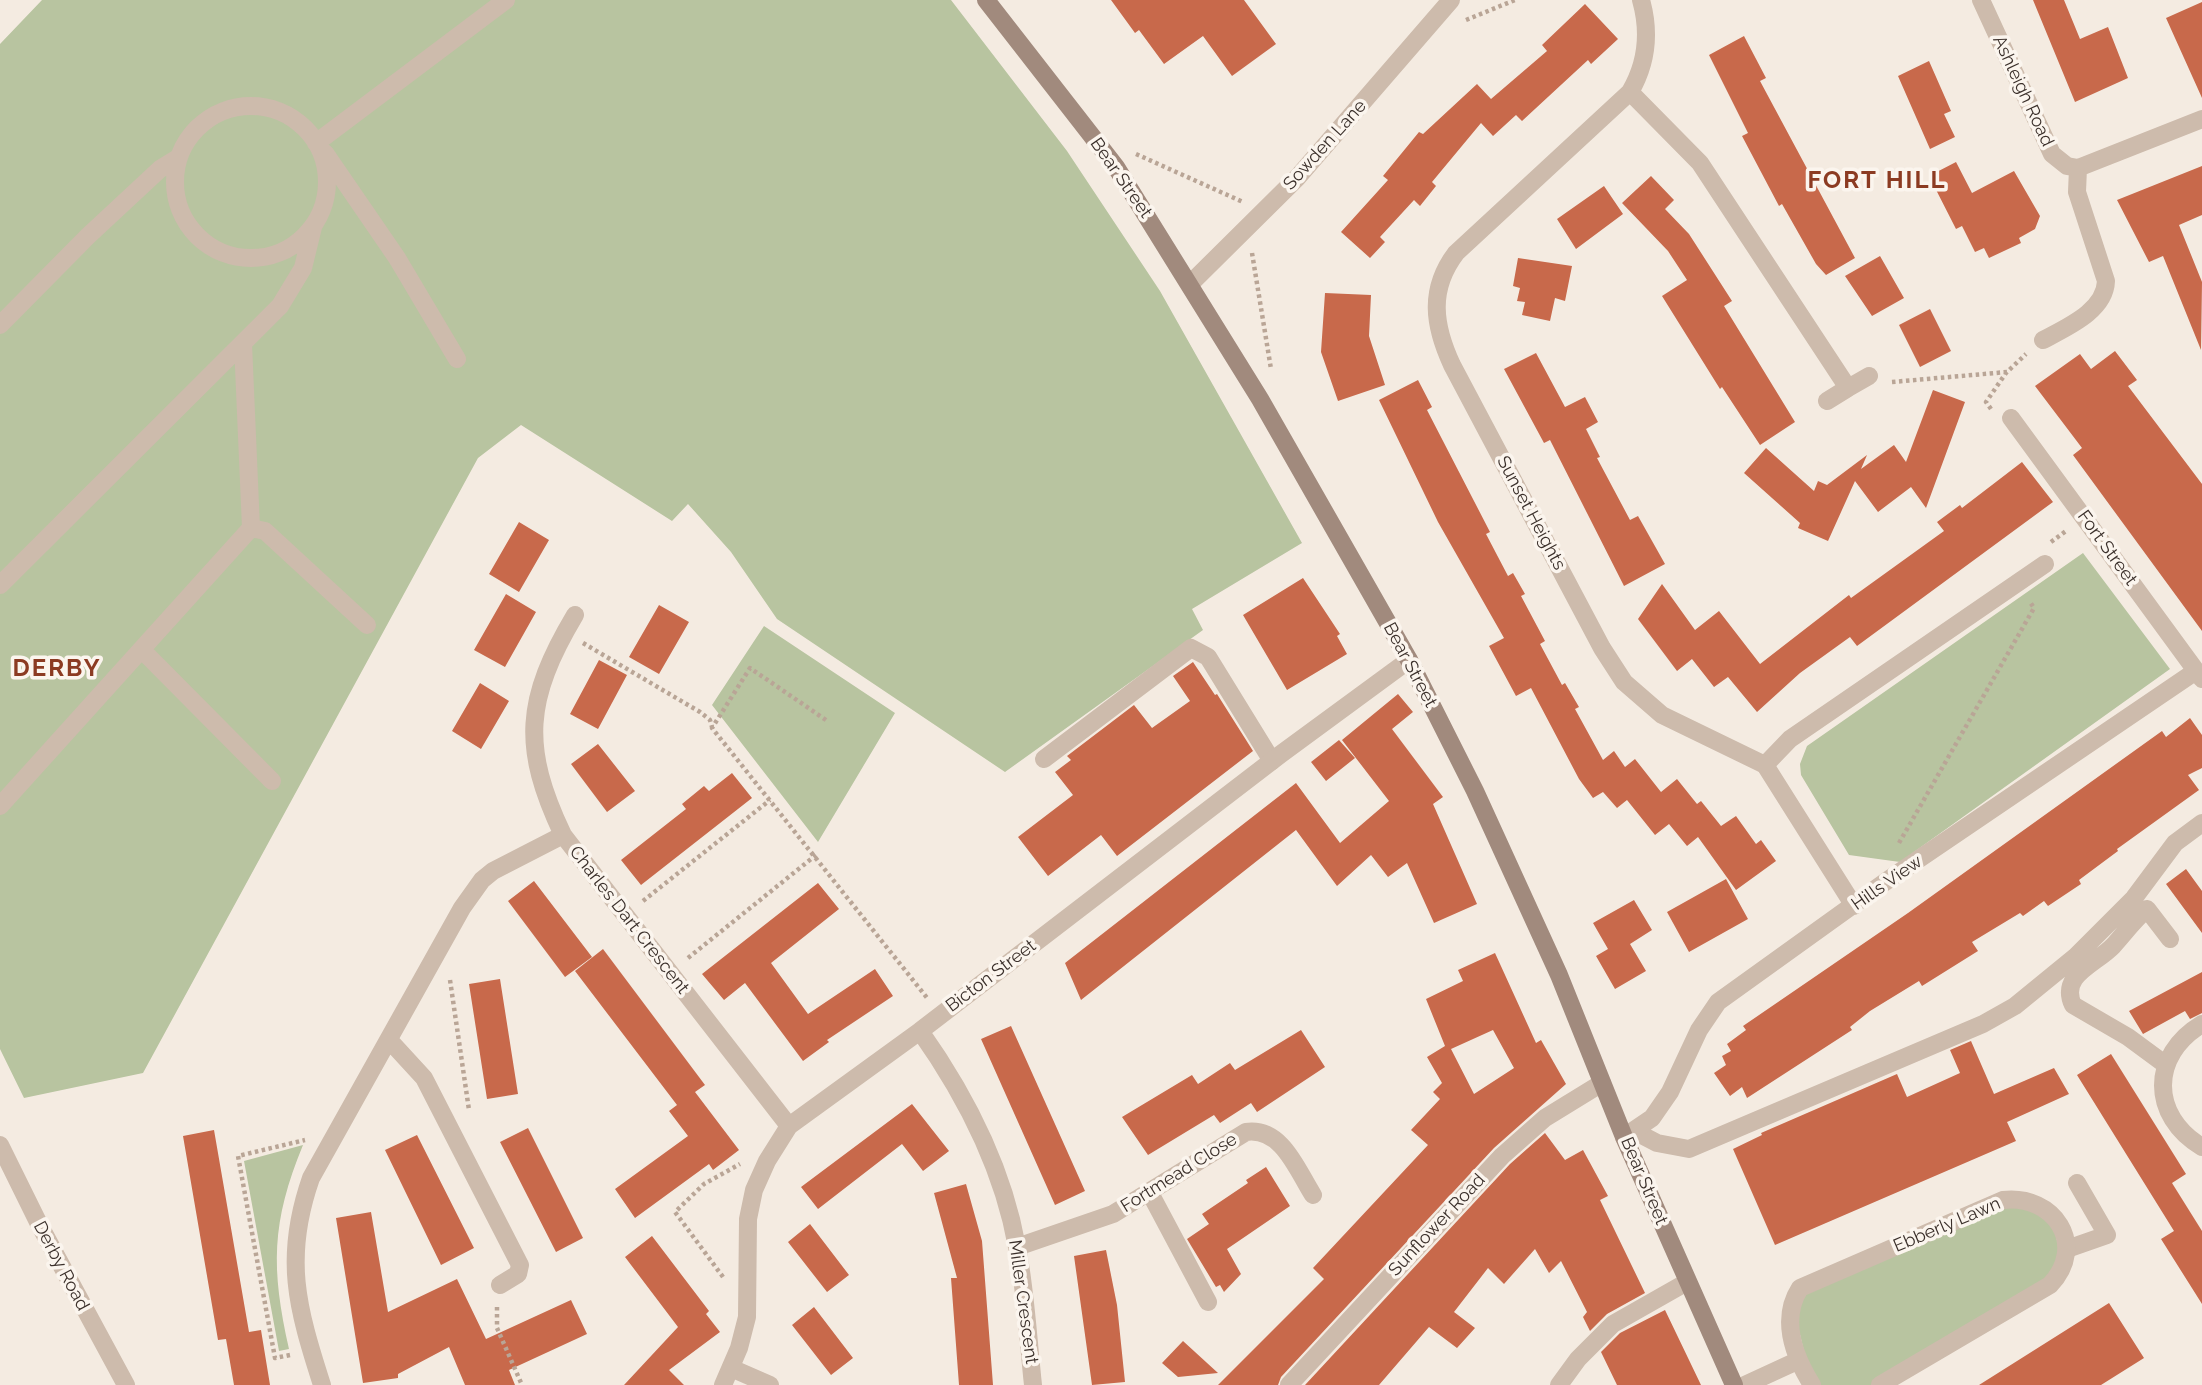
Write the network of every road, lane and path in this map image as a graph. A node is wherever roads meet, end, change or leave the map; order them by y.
1 (506, 0) edge
2 (986, 0) edge
3 (1451, 0) edge
4 (1641, 0) edge
5 (1981, 0) edge
6 (1630, 92) junction
7 (2202, 119) edge
8 (318, 147) junction
9 (1127, 150) dead end
10 (178, 158) junction
11 (2078, 168) junction
12 (1263, 211) junction
13 (313, 227) junction
14 (1248, 227) junction
15 (1191, 283) junction
16 (0, 325) edge
17 (2043, 341) joint
18 (243, 344) junction
19 (457, 359) dead end
20 (1869, 376) joint
21 (1848, 388) junction
22 (1260, 399) junction
23 (1827, 401) dead end
24 (2011, 418) dead end
25 (2084, 517) junction
26 (251, 528) junction
27 (2045, 564) joint
28 (2016, 583) junction
29 (0, 585) edge
30 (575, 615) dead end
31 (367, 625) dead end
32 (565, 632) junction
33 (143, 650) junction
34 (1409, 660) junction
35 (2199, 675) edge
36 (826, 720) dead end
37 (712, 728) junction
38 (1044, 759) dead end
39 (1272, 761) junction
40 (1765, 765) junction
41 (272, 781) dead end
42 (771, 800) junction
43 (0, 806) edge
44 (2202, 822) edge
45 (563, 835) junction
46 (816, 855) junction
47 (1885, 882) junction
48 (1854, 906) junction
49 (625, 914) junction
50 (2171, 939) dead end
51 (444, 940) junction
52 (667, 971) junction
53 (940, 1015) junction
54 (2202, 1024) edge
55 (920, 1031) junction
56 (390, 1041) junction
57 (2166, 1065) junction
58 (1602, 1083) junction
59 (789, 1125) junction
60 (338, 1132) junction
61 (1629, 1134) junction
62 (778, 1143) junction
63 (0, 1145) edge
64 (2202, 1147) edge
65 (466, 1156) junction
66 (2077, 1183) dead end
67 (1150, 1194) junction
68 (1313, 1195) dead end
69 (1017, 1247) junction
70 (2067, 1249) junction
71 (1687, 1282) junction
72 (500, 1285) joint
73 (1208, 1302) dead end
74 (747, 1309) junction
75 (312, 1352) junction
76 (1797, 1361) junction
77 (731, 1368) junction
78 (126, 1385) edge
79 (322, 1385) edge
80 (522, 1385) edge
81 (723, 1385) edge
82 (770, 1385) edge
83 (1033, 1385) edge
84 (1289, 1385) edge
85 (1559, 1385) edge
86 (1734, 1385) edge
87 (1745, 1385) edge
88 (1812, 1385) edge
89 (1881, 1385) edge

1 - 8 street
2 - 15 street, Bear Street
3 - 12 street, Sowden Lane
4 - 6 street, Sunset Heights
5 - 11 street, Ashleigh Road
6 - 21 street
6 - 40 street, Sunset Heights
7 - 11 street
8 - 10 street
8 - 13 street
8 - 19 street
9 - 12 path
10 - 13 street
10 - 16 street
11 - 17 street
12 - 14 street, Sowden Lane
13 - 18 street
14 - 15 street, Sowden Lane
14 - 22 path
15 - 22 street, Bear Street
17 - 20 path
18 - 26 street
18 - 29 street
20 - 21 street
21 - 23 street
22 - 34 street, Bear Street
24 - 25 street, Fort Street
25 - 27 path
25 - 35 street, Fort Street
26 - 31 street
26 - 33 street
27 - 28 street
28 - 40 street
28 - 47 path
30 - 32 street
32 - 37 path
32 - 45 street
33 - 41 street
33 - 43 street
34 - 39 street, Bicton Street
34 - 58 street, Bear Street
35 - 47 street, Hills View
36 - 37 path
37 - 42 path
38 - 39 street
39 - 53 street, Bicton Street
40 - 48 street
42 - 46 path
42 - 49 path
44 - 61 street
45 - 49 street, Charles Dart Crescent
45 - 51 street, Charles Dart Crescent
46 - 52 path
46 - 53 path
47 - 48 street, Hills View
48 - 61 street, Hills View
49 - 52 street, Charles Dart Crescent
50 - 57 street
51 - 56 street, Charles Dart Crescent
51 - 65 path
52 - 59 street, Charles Dart Crescent
53 - 55 street, Bicton Street
54 - 57 street
55 - 59 street, Bicton Street
55 - 69 street, Miller Crescent
56 - 60 street, Charles Dart Crescent
56 - 65 street
57 - 64 street
58 - 61 street, Bear Street
58 - 84 street, Sunflower Road
59 - 62 street, Bicton Street
60 - 75 street, Charles Dart Crescent
60 - 75 path
61 - 71 street, Bear Street
62 - 74 street, Bicton Street
62 - 74 path
63 - 78 street, Derby Road
65 - 72 street
66 - 70 street
67 - 68 street, Fortmead Close
67 - 69 street, Fortmead Close
67 - 73 street
69 - 83 street, Miller Crescent
70 - 76 street, Ebberly Lawn
70 - 89 street
71 - 85 street
71 - 86 street, Bear Street
72 - 80 path
74 - 77 street, Bicton Street
75 - 79 street, Charles Dart Crescent
76 - 87 street
76 - 88 street, Ebberly Lawn
77 - 81 street, Bicton Street
77 - 82 street

